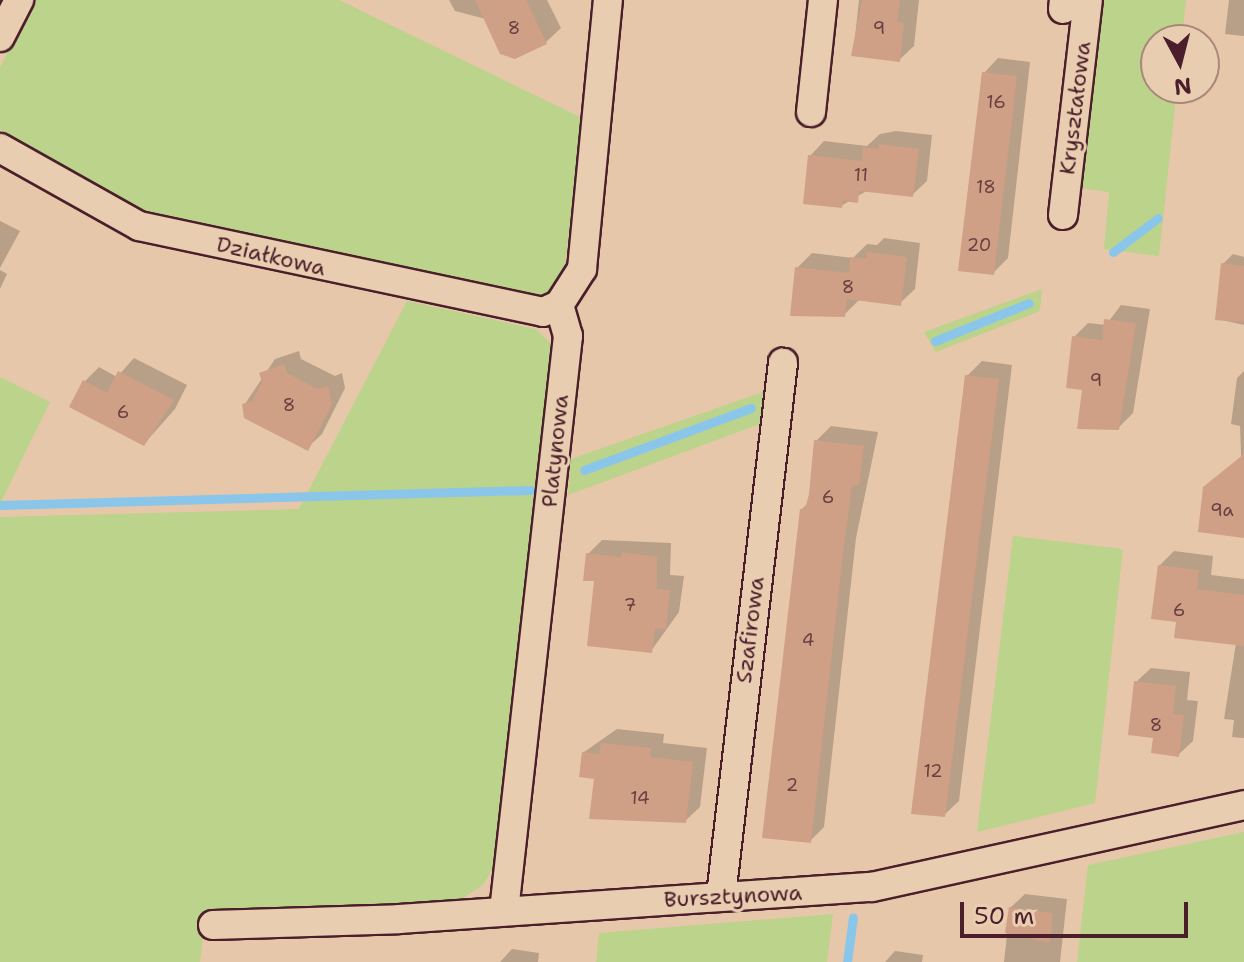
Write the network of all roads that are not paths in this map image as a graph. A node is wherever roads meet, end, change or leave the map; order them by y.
1 (19, 0) edge
2 (608, 0) edge
3 (823, 0) edge
4 (1072, 3) edge
5 (0, 37) edge
6 (811, 112) dead end
7 (0, 148) edge
8 (1063, 215) dead end
9 (559, 305) junction
10 (783, 363) dead end
11 (1244, 805) edge
12 (721, 896) junction
13 (504, 911) junction
14 (213, 925) dead end

1 - 5 street
2 - 9 street
3 - 6 street
4 - 8 street, Kryształowa
7 - 9 street, Działkowa
9 - 13 street, Platynowa
10 - 12 street, Szafirowa
11 - 12 street, Bursztynowa
12 - 13 street, Bursztynowa
13 - 14 street, Bursztynowa

